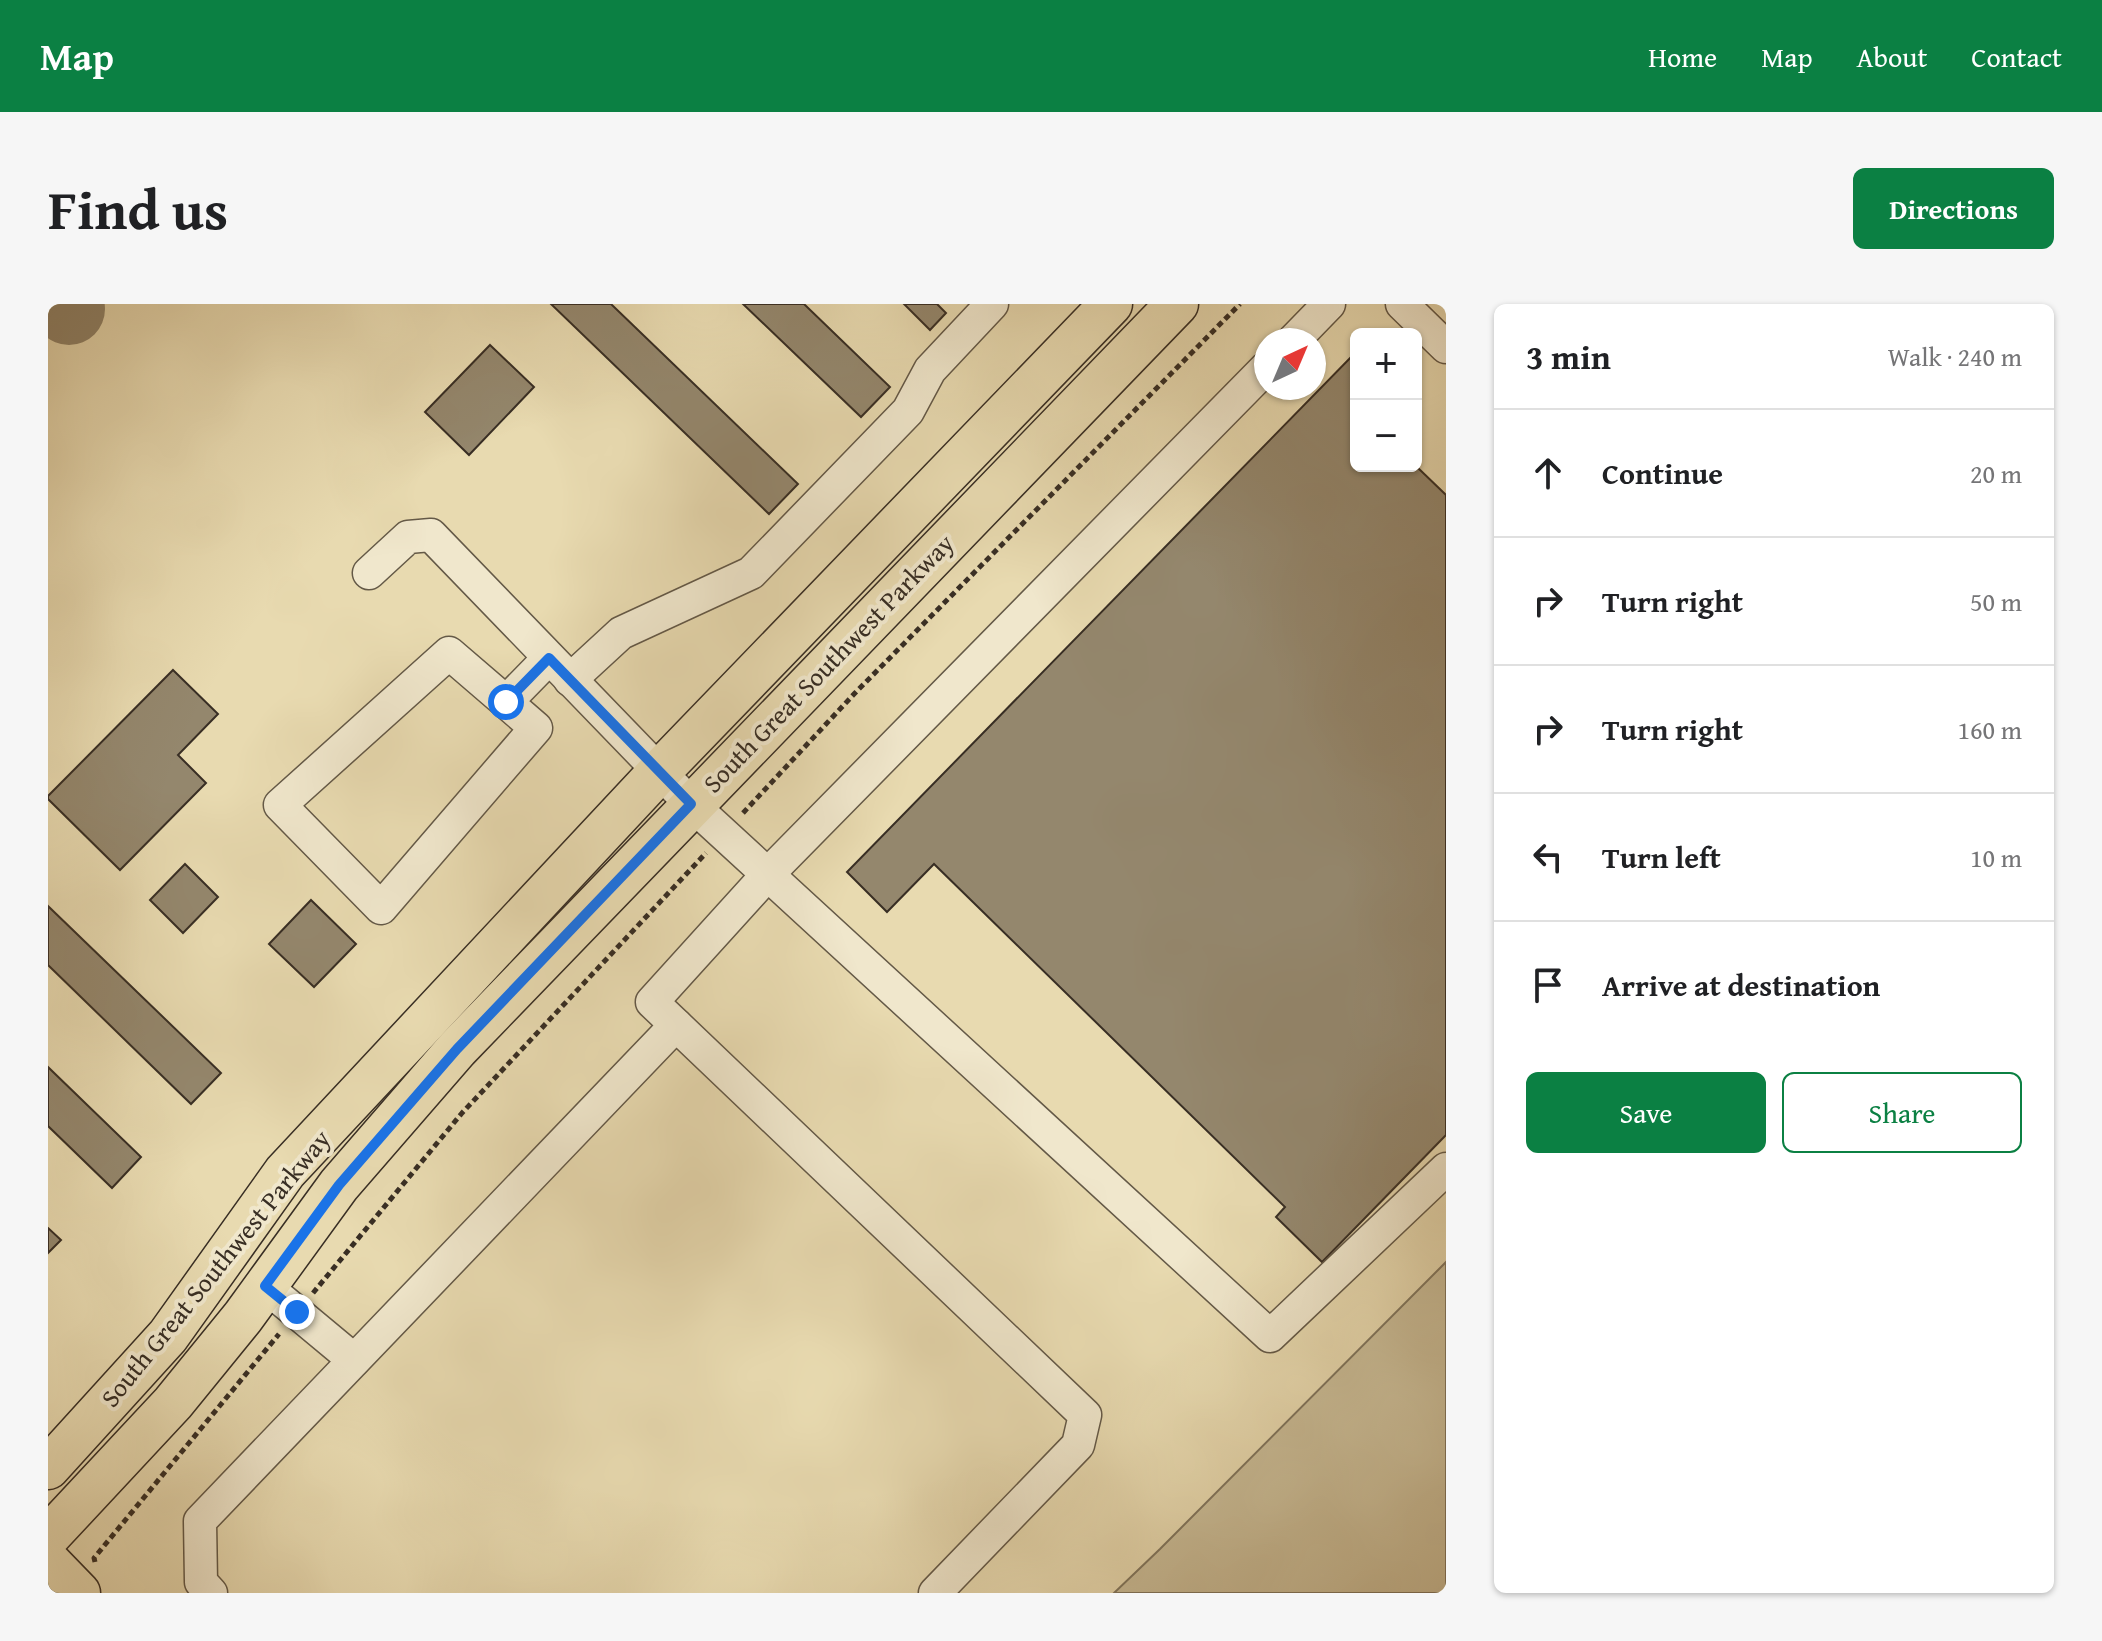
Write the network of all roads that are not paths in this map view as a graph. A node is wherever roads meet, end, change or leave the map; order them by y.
1 (992, 304) edge
2 (1111, 304) edge
3 (1177, 304) edge
4 (1329, 304) edge
5 (1402, 304) edge
6 (1306, 328) edge
7 (1446, 347) edge
8 (1254, 380) edge
9 (369, 573) dead end
10 (560, 669) junction
11 (506, 702) junction
12 (659, 772) junction
13 (691, 804) junction
14 (768, 874) junction
15 (676, 1025) junction
16 (1446, 1169) edge
17 (265, 1286) junction
18 (354, 1360) junction
19 (48, 1468) edge
20 (48, 1537) edge
21 (48, 1561) edge
22 (87, 1580) edge
23 (211, 1593) edge
24 (935, 1593) edge

1 - 10 lane
2 - 12 main road, South Great Southwest Parkway
3 - 13 main road, South Great Southwest Parkway
4 - 6 lane
5 - 7 lane
8 - 14 lane
9 - 10 lane
10 - 11 lane
10 - 12 lane
11 - 11 lane
12 - 13 lane
12 - 19 main road, South Great Southwest Parkway
13 - 14 lane
13 - 17 main road, South Great Southwest Parkway
14 - 15 lane
14 - 16 lane
15 - 18 lane
15 - 24 lane
17 - 18 lane
17 - 20 main road, South Great Southwest Parkway
18 - 23 lane
21 - 22 main road

